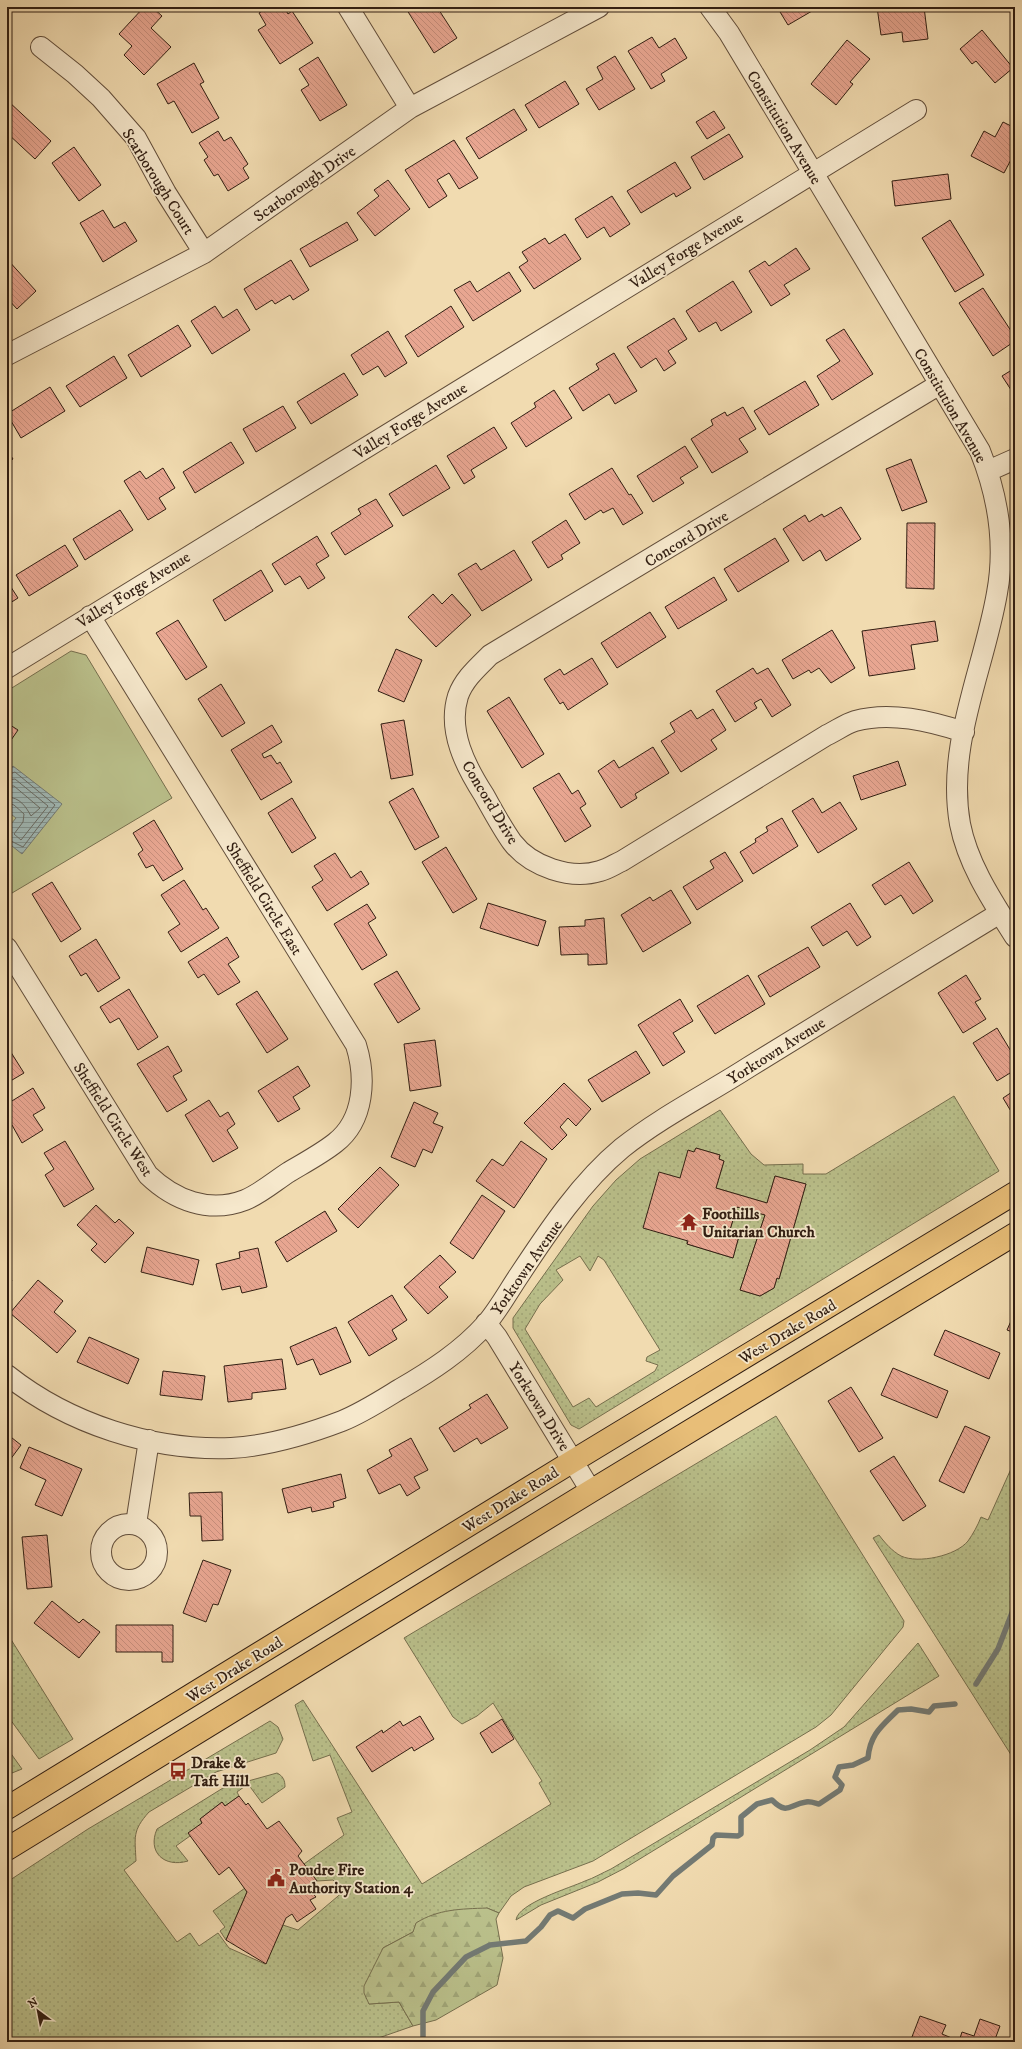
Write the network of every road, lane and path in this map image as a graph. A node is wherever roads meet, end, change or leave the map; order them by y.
1 (348, 7) edge
2 (599, 7) edge
3 (710, 7) edge
4 (41, 47) dead end
5 (410, 108) junction
6 (916, 110) dead end
7 (813, 173) junction
8 (204, 253) junction
9 (7, 355) edge
10 (940, 384) junction
11 (1015, 459) edge
12 (988, 471) junction
13 (90, 616) junction
14 (7, 668) edge
15 (964, 732) junction
16 (1000, 913) junction
17 (1015, 937) edge
18 (7, 948) edge
19 (291, 1171) joint
20 (1015, 1193) edge
21 (1015, 1234) edge
22 (486, 1323) junction
23 (7, 1375) edge
24 (149, 1440) junction
25 (573, 1461) junction
26 (591, 1491) junction
27 (136, 1524) dead end
28 (7, 1808) edge
29 (7, 1849) edge

1 - 5 street
2 - 5 street, Scarborough Drive
3 - 7 street, Constitution Avenue
4 - 8 street, Scarborough Court
5 - 8 street, Scarborough Drive
6 - 7 street, Valley Forge Avenue
7 - 10 street, Constitution Avenue
7 - 13 street, Valley Forge Avenue
8 - 9 street, Scarborough Drive
10 - 12 street, Constitution Avenue
10 - 15 street, Concord Drive
11 - 12 street
12 - 15 street, Constitution Avenue
13 - 14 street, Valley Forge Avenue
13 - 19 street, Sheffield Circle East
15 - 16 street, Constitution Avenue
16 - 17 street, Constitution Avenue
16 - 22 street, Yorktown Avenue
18 - 19 street, Sheffield Circle West
20 - 25 main road, West Drake Road
21 - 26 main road
22 - 24 street, Yorktown Avenue
22 - 25 street, Yorktown Drive
23 - 24 street, Yorktown Avenue
24 - 27 street
25 - 26 street, Yorktown Drive
25 - 28 main road, West Drake Road
26 - 29 main road

